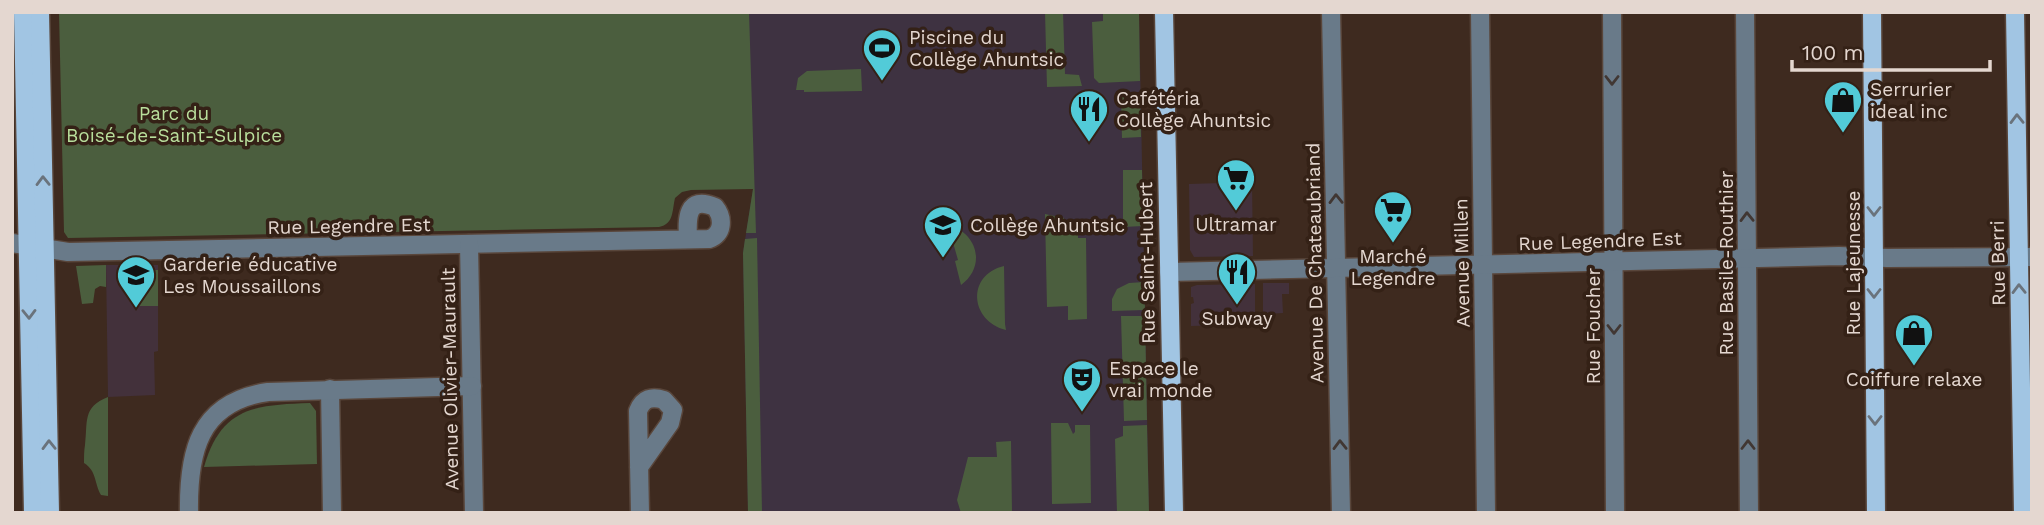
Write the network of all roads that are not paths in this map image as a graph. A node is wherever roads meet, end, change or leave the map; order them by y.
1 (23, 12) edge
2 (40, 12) edge
3 (1164, 12) edge
4 (1331, 12) edge
5 (1480, 12) edge
6 (1612, 12) edge
7 (1745, 12) edge
8 (1872, 12) edge
9 (2015, 12) edge
10 (688, 239) dead end
11 (469, 244) junction
12 (28, 246) edge
13 (2025, 257) edge
14 (1747, 258) junction
15 (1874, 258) junction
16 (1614, 261) junction
17 (1483, 265) junction
18 (1337, 267) junction
19 (1169, 272) junction
20 (472, 386) junction
21 (330, 389) junction
22 (639, 467) dead end
23 (33, 513) edge
24 (50, 513) edge
25 (190, 513) edge
26 (332, 513) edge
27 (474, 513) edge
28 (640, 513) edge
29 (1174, 513) edge
30 (1341, 513) edge
31 (1486, 513) edge
32 (1615, 513) edge
33 (1749, 513) edge
34 (1876, 513) edge
35 (2023, 513) edge

1 - 12 main road
12 -> 2 main road
3 - 19 main road, Rue Saint-Hubert
18 -> 4 street, Avenue De Chateaubriand
5 - 17 street, Avenue Millen
6 -> 16 street, Rue Foucher
14 -> 7 street, Rue Basile-Routhier
8 -> 15 main road, Rue Lajeunesse
13 -> 9 main road, Rue Berri
10 - 11 street, Rue Legendre Est
11 - 12 street, Rue Legendre Est
11 - 20 street, Avenue Olivier-Maurault
12 -> 23 main road
24 -> 12 main road
13 - 15 street, Rue Legendre Est
35 -> 13 main road, Rue Berri
14 - 15 street, Rue Legendre Est
14 - 16 street, Rue Legendre Est
33 -> 14 street, Rue Basile-Routhier
15 -> 34 main road, Rue Lajeunesse
16 - 17 street, Rue Legendre Est
16 -> 32 street, Rue Foucher
17 - 18 street, Rue Legendre Est
17 - 31 street, Avenue Millen
18 - 19 street, Rue Legendre Est
30 -> 18 street, Avenue De Chateaubriand
19 - 29 main road, Rue Saint-Hubert
20 - 21 street
20 - 27 street, Avenue Olivier-Maurault
21 - 25 street
21 - 26 street
22 - 28 street

